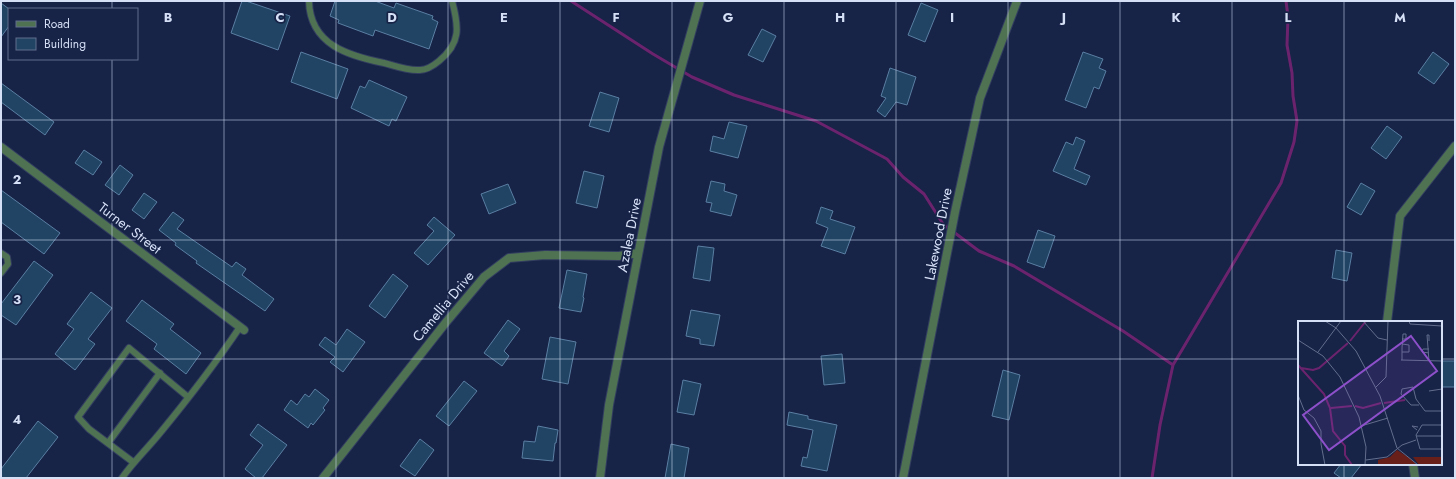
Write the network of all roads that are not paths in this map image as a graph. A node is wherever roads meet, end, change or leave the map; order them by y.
1 (310, 1) edge
2 (452, 1) edge
3 (700, 1) edge
4 (1016, 1) edge
5 (1455, 146) edge
6 (1, 147) edge
7 (1, 253) edge
8 (638, 253) junction
9 (1, 273) edge
10 (1387, 321) edge
11 (242, 328) joint
12 (160, 373) junction
13 (188, 397) junction
14 (108, 443) junction
15 (133, 462) junction
16 (1413, 465) edge
17 (122, 478) edge
18 (323, 478) edge
19 (600, 478) edge
20 (903, 478) edge
21 (1415, 478) edge

1 - 2 lane
3 - 8 street, Azalea Drive
4 - 20 street, Lakewood Drive
5 - 10 street
6 - 11 street, Turner Street
7 - 9 lane
8 - 18 street, Camellia Drive
8 - 19 street, Azalea Drive
11 - 13 lane
12 - 13 lane
12 - 14 lane
12 - 14 lane
13 - 15 lane
14 - 15 lane
15 - 17 lane
16 - 21 street

